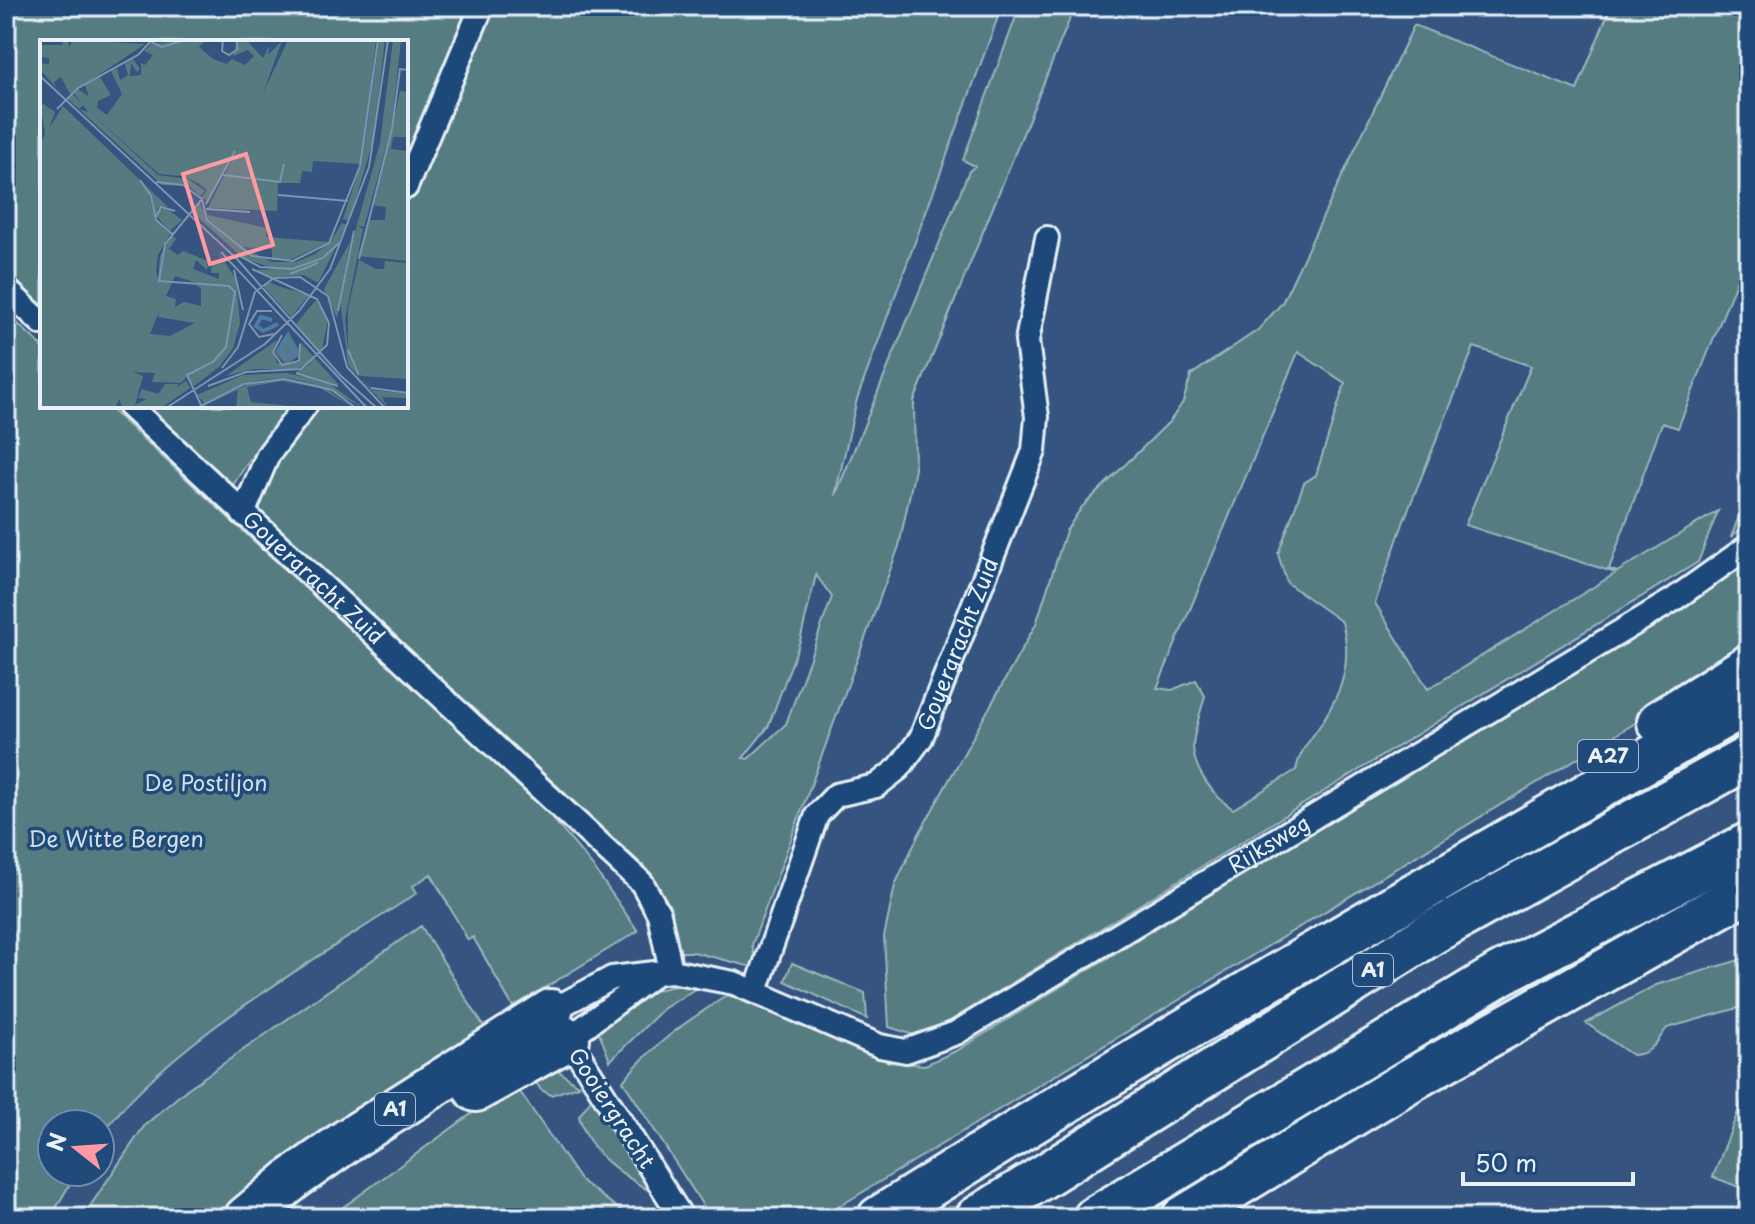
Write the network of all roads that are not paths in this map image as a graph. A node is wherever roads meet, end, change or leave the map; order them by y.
1 (482, 6) edge
2 (408, 182) edge
3 (1047, 238) dead end
4 (6, 289) edge
5 (40, 321) edge
6 (131, 408) edge
7 (303, 408) edge
8 (243, 514) junction
9 (1749, 546) edge
10 (1749, 666) edge
11 (1749, 702) edge
12 (1749, 757) edge
13 (1749, 844) edge
14 (1474, 858) junction
15 (1749, 890) edge
16 (1749, 911) edge
17 (1651, 944) junction
18 (664, 972) junction
19 (763, 994) junction
20 (559, 1025) junction
21 (246, 1218) edge
22 (287, 1218) edge
23 (682, 1218) edge
24 (879, 1218) edge
25 (977, 1218) edge
26 (1095, 1218) edge
27 (1183, 1218) edge

1 - 2 street
3 - 19 street, Goyergracht Zuid
4 - 5 street
6 - 8 street, Goyergracht Zuid
7 - 8 street
8 - 18 street, Goyergracht Zuid
9 - 19 street, Rijksweg
10 - 14 highway, A27
11 - 14 highway, A1
12 - 25 highway, A1
13 - 26 highway
14 - 24 highway, A1
15 - 17 highway
16 - 17 highway
17 - 27 highway
18 - 19 street
18 - 20 street, Gooiergracht
18 - 20 street
20 - 21 highway, A1
20 - 22 highway, A1
20 - 23 street, Gooiergracht

